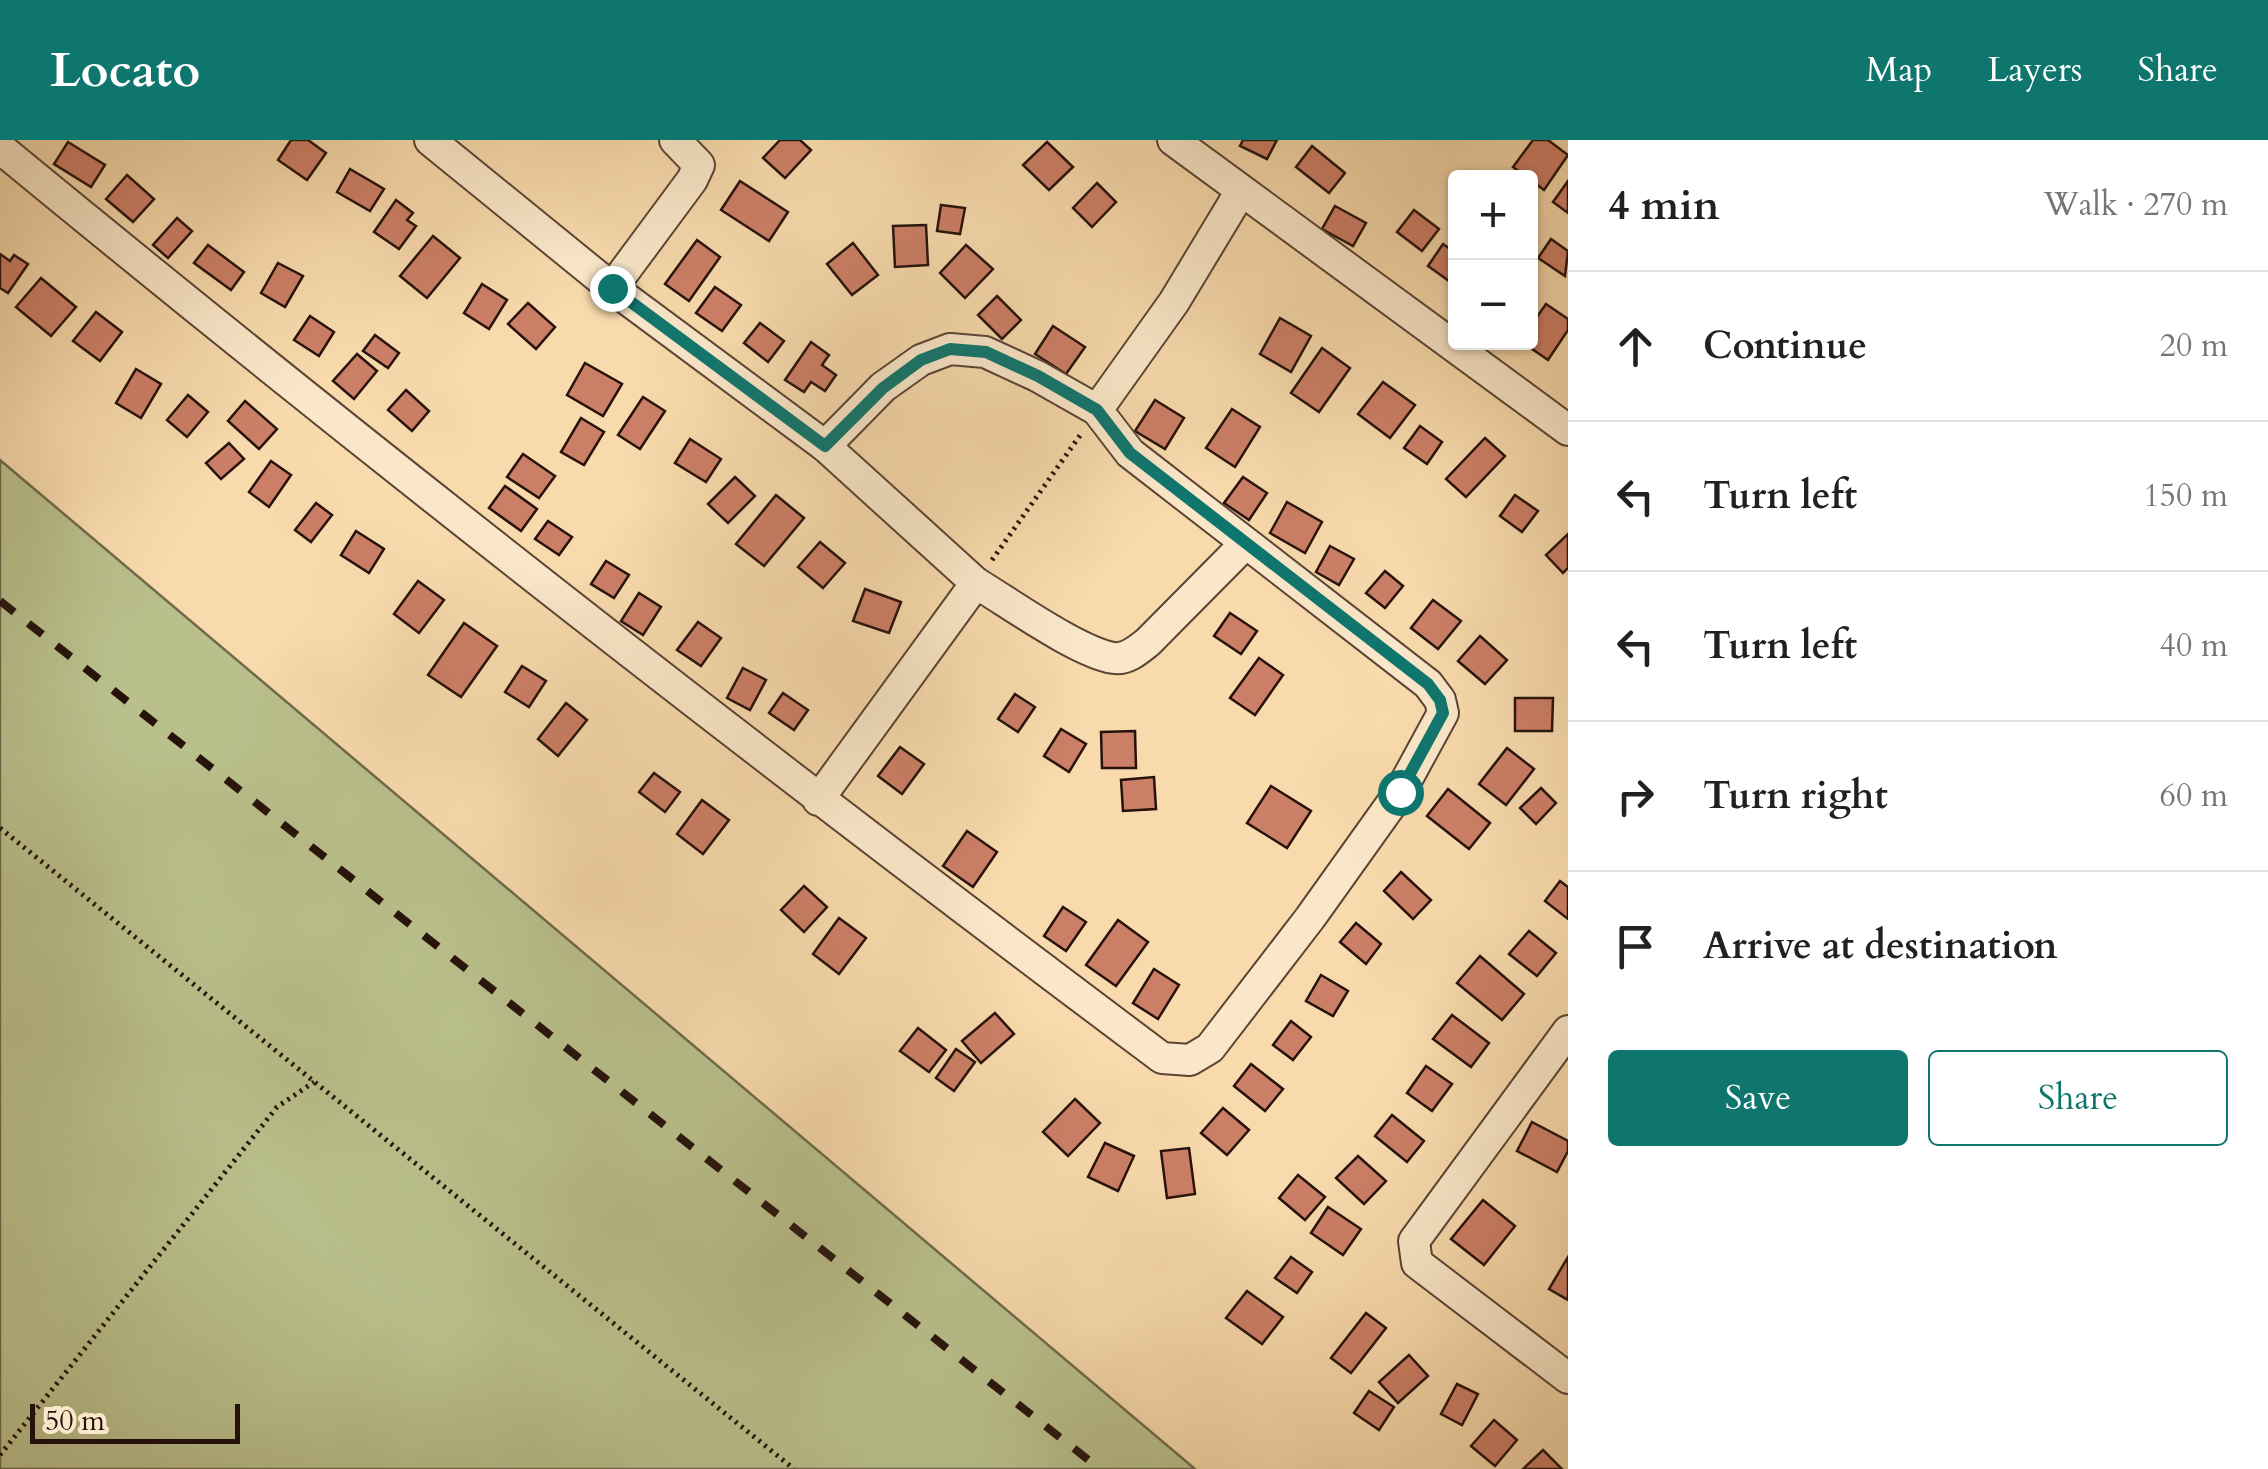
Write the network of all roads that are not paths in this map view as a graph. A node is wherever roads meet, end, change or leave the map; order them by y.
1 (430, 140) edge
2 (676, 140) edge
3 (1173, 140) edge
4 (0, 148) edge
5 (1241, 191) junction
6 (612, 288) junction
7 (1097, 410) junction
8 (1568, 430) edge
9 (825, 446) junction
10 (1244, 545) junction
11 (976, 583) junction
12 (818, 800) junction
13 (1568, 1031) edge
14 (1568, 1378) edge

1 - 6 street
2 - 6 street
3 - 5 street
4 - 12 street
5 - 7 street
5 - 8 street
6 - 9 street
7 - 9 street
7 - 10 street
9 - 11 street
10 - 11 street
10 - 12 street
11 - 12 street
13 - 14 street

